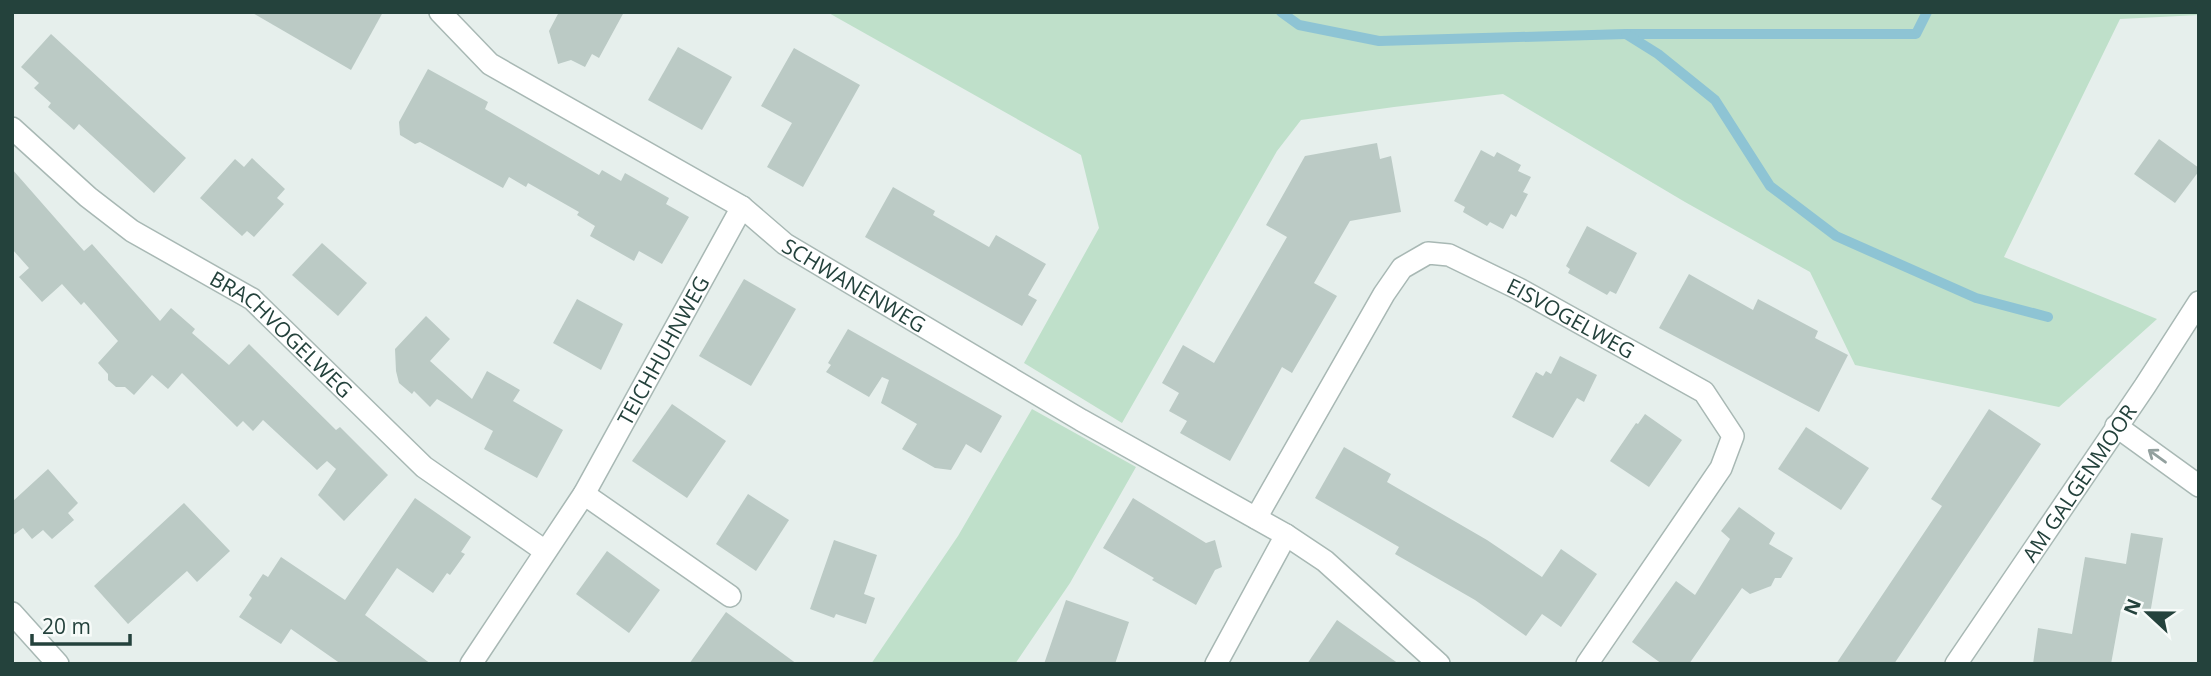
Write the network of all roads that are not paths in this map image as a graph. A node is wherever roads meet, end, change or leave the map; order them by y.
1 (440, 12) edge
2 (12, 128) edge
3 (742, 207) junction
4 (2199, 302) edge
5 (2116, 426) junction
6 (2199, 486) edge
7 (584, 494) junction
8 (1256, 518) junction
9 (1286, 536) junction
10 (544, 551) junction
11 (730, 596) dead end
12 (12, 613) edge
13 (58, 664) edge
14 (471, 664) edge
15 (1216, 664) edge
16 (1440, 664) edge
17 (1587, 664) edge
18 (1956, 664) edge

1 - 3 street, SCHWANENWEG
2 - 10 street, BRACHVOGELWEG
3 - 7 street, TEICHHUHNWEG
3 - 8 street, SCHWANENWEG
4 - 5 street, AM GALGENMOOR
6 -> 5 street
5 - 18 street, AM GALGENMOOR
7 - 10 street, TEICHHUHNWEG
7 - 11 street
8 - 9 street, SCHWANENWEG
8 - 17 street, EISVOGELWEG
9 - 15 street
9 - 16 street, SCHWANENWEG
10 - 14 street, TEICHHUHNWEG
12 - 13 street

